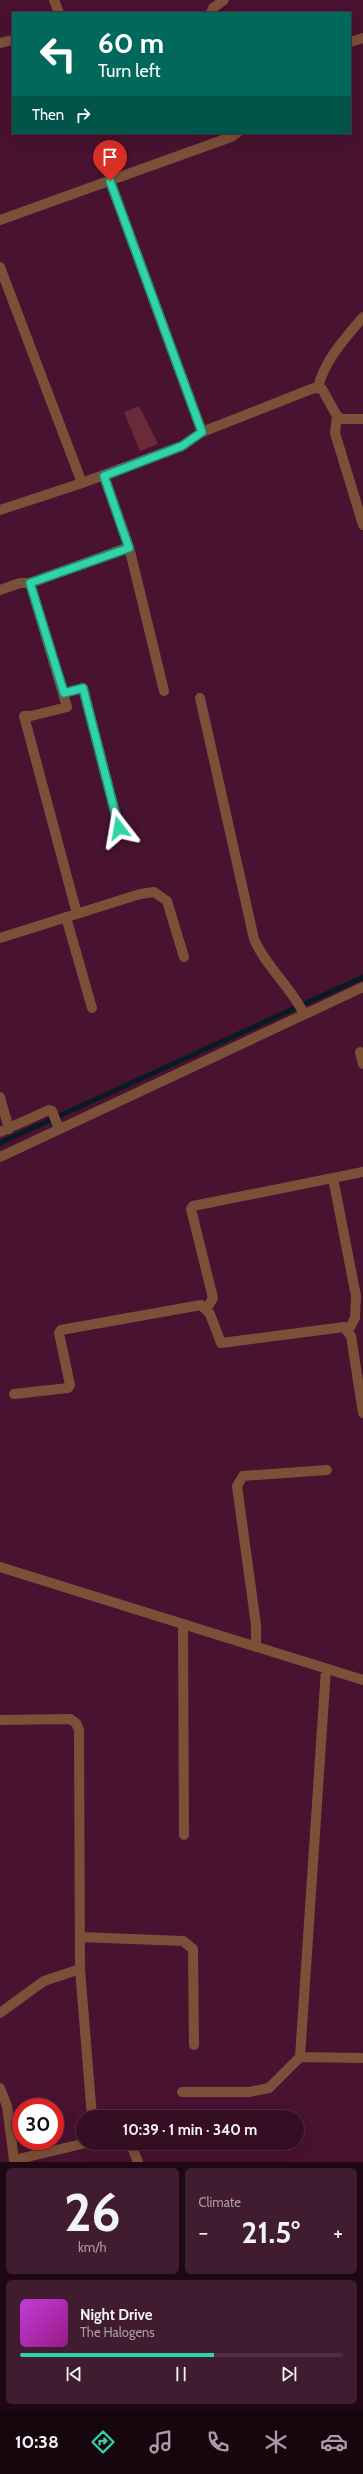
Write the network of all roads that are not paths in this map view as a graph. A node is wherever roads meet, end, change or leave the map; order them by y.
1 (54, 0) edge
2 (224, 0) edge
3 (58, 12) edge
4 (211, 12) edge
5 (363, 38) edge
6 (12, 40) edge
7 (351, 42) edge
8 (0, 44) edge
9 (236, 134) edge
10 (110, 181) junction
11 (0, 220) edge
12 (0, 267) edge
13 (363, 317) edge
14 (318, 387) junction
15 (337, 416) junction
16 (363, 419) edge
17 (202, 432) junction
18 (104, 476) junction
19 (82, 483) junction
20 (0, 510) edge
21 (363, 525) edge
22 (129, 548) junction
23 (30, 583) junction
24 (0, 590) edge
25 (164, 691) dead end
26 (64, 693) junction
27 (200, 698) dead end
28 (119, 828) dead end
29 (77, 914) junction
30 (66, 917) junction
31 (0, 938) edge
32 (184, 957) dead end
33 (363, 987) edge
34 (92, 1008) dead end
35 (301, 1008) junction
36 (360, 1052) dead end
37 (363, 1064) edge
38 (0, 1097) edge
39 (58, 1127) junction
40 (4, 1131) edge
41 (0, 1157) edge
42 (363, 1172) edge
43 (333, 1178) junction
44 (207, 1308) junction
45 (348, 1331) junction
46 (14, 1394) dead end
47 (363, 1413) edge
48 (327, 1470) dead end
49 (0, 1567) edge
50 (183, 1624) junction
51 (256, 1647) junction
52 (326, 1669) junction
53 (363, 1680) edge
54 (0, 1720) edge
55 (184, 1835) dead end
56 (80, 1937) junction
57 (80, 1969) junction
58 (0, 2013) edge
59 (194, 2045) dead end
60 (300, 2057) junction
61 (363, 2058) edge
62 (0, 2088) edge
63 (182, 2092) dead end
64 (91, 2110) edge
65 (76, 2146) edge
66 (133, 2150) edge
67 (14, 2161) edge
68 (3, 2162) edge
69 (138, 2162) edge

1 - 3 street
2 - 4 street
5 - 7 street
6 - 8 street
9 - 10 street
10 - 11 street
10 - 17 street
12 - 19 street
13 - 14 street
14 - 15 street
14 - 17 street
15 - 16 street
15 - 21 street
17 - 18 street
18 - 19 street
18 - 22 street
19 - 20 street
22 - 23 street
22 - 25 street
23 - 24 street
23 - 26 street
26 - 28 street
26 - 29 street
27 - 35 street
29 - 30 street
29 - 32 street
30 - 31 street
30 - 34 street
33 - 35 street
35 - 39 street
36 - 37 street
38 - 40 street
39 - 40 street
39 - 41 street
42 - 43 street
43 - 44 street
43 - 45 street
44 - 45 street
44 - 46 street
45 - 47 street
48 - 51 street
49 - 50 street
50 - 51 street
50 - 55 street
51 - 52 street
52 - 53 street
52 - 60 street
54 - 56 street
56 - 57 street
56 - 59 street
57 - 58 street
57 - 64 street
60 - 61 street
60 - 63 street
62 - 67 street
65 - 67 street
66 - 69 street
67 - 68 street

